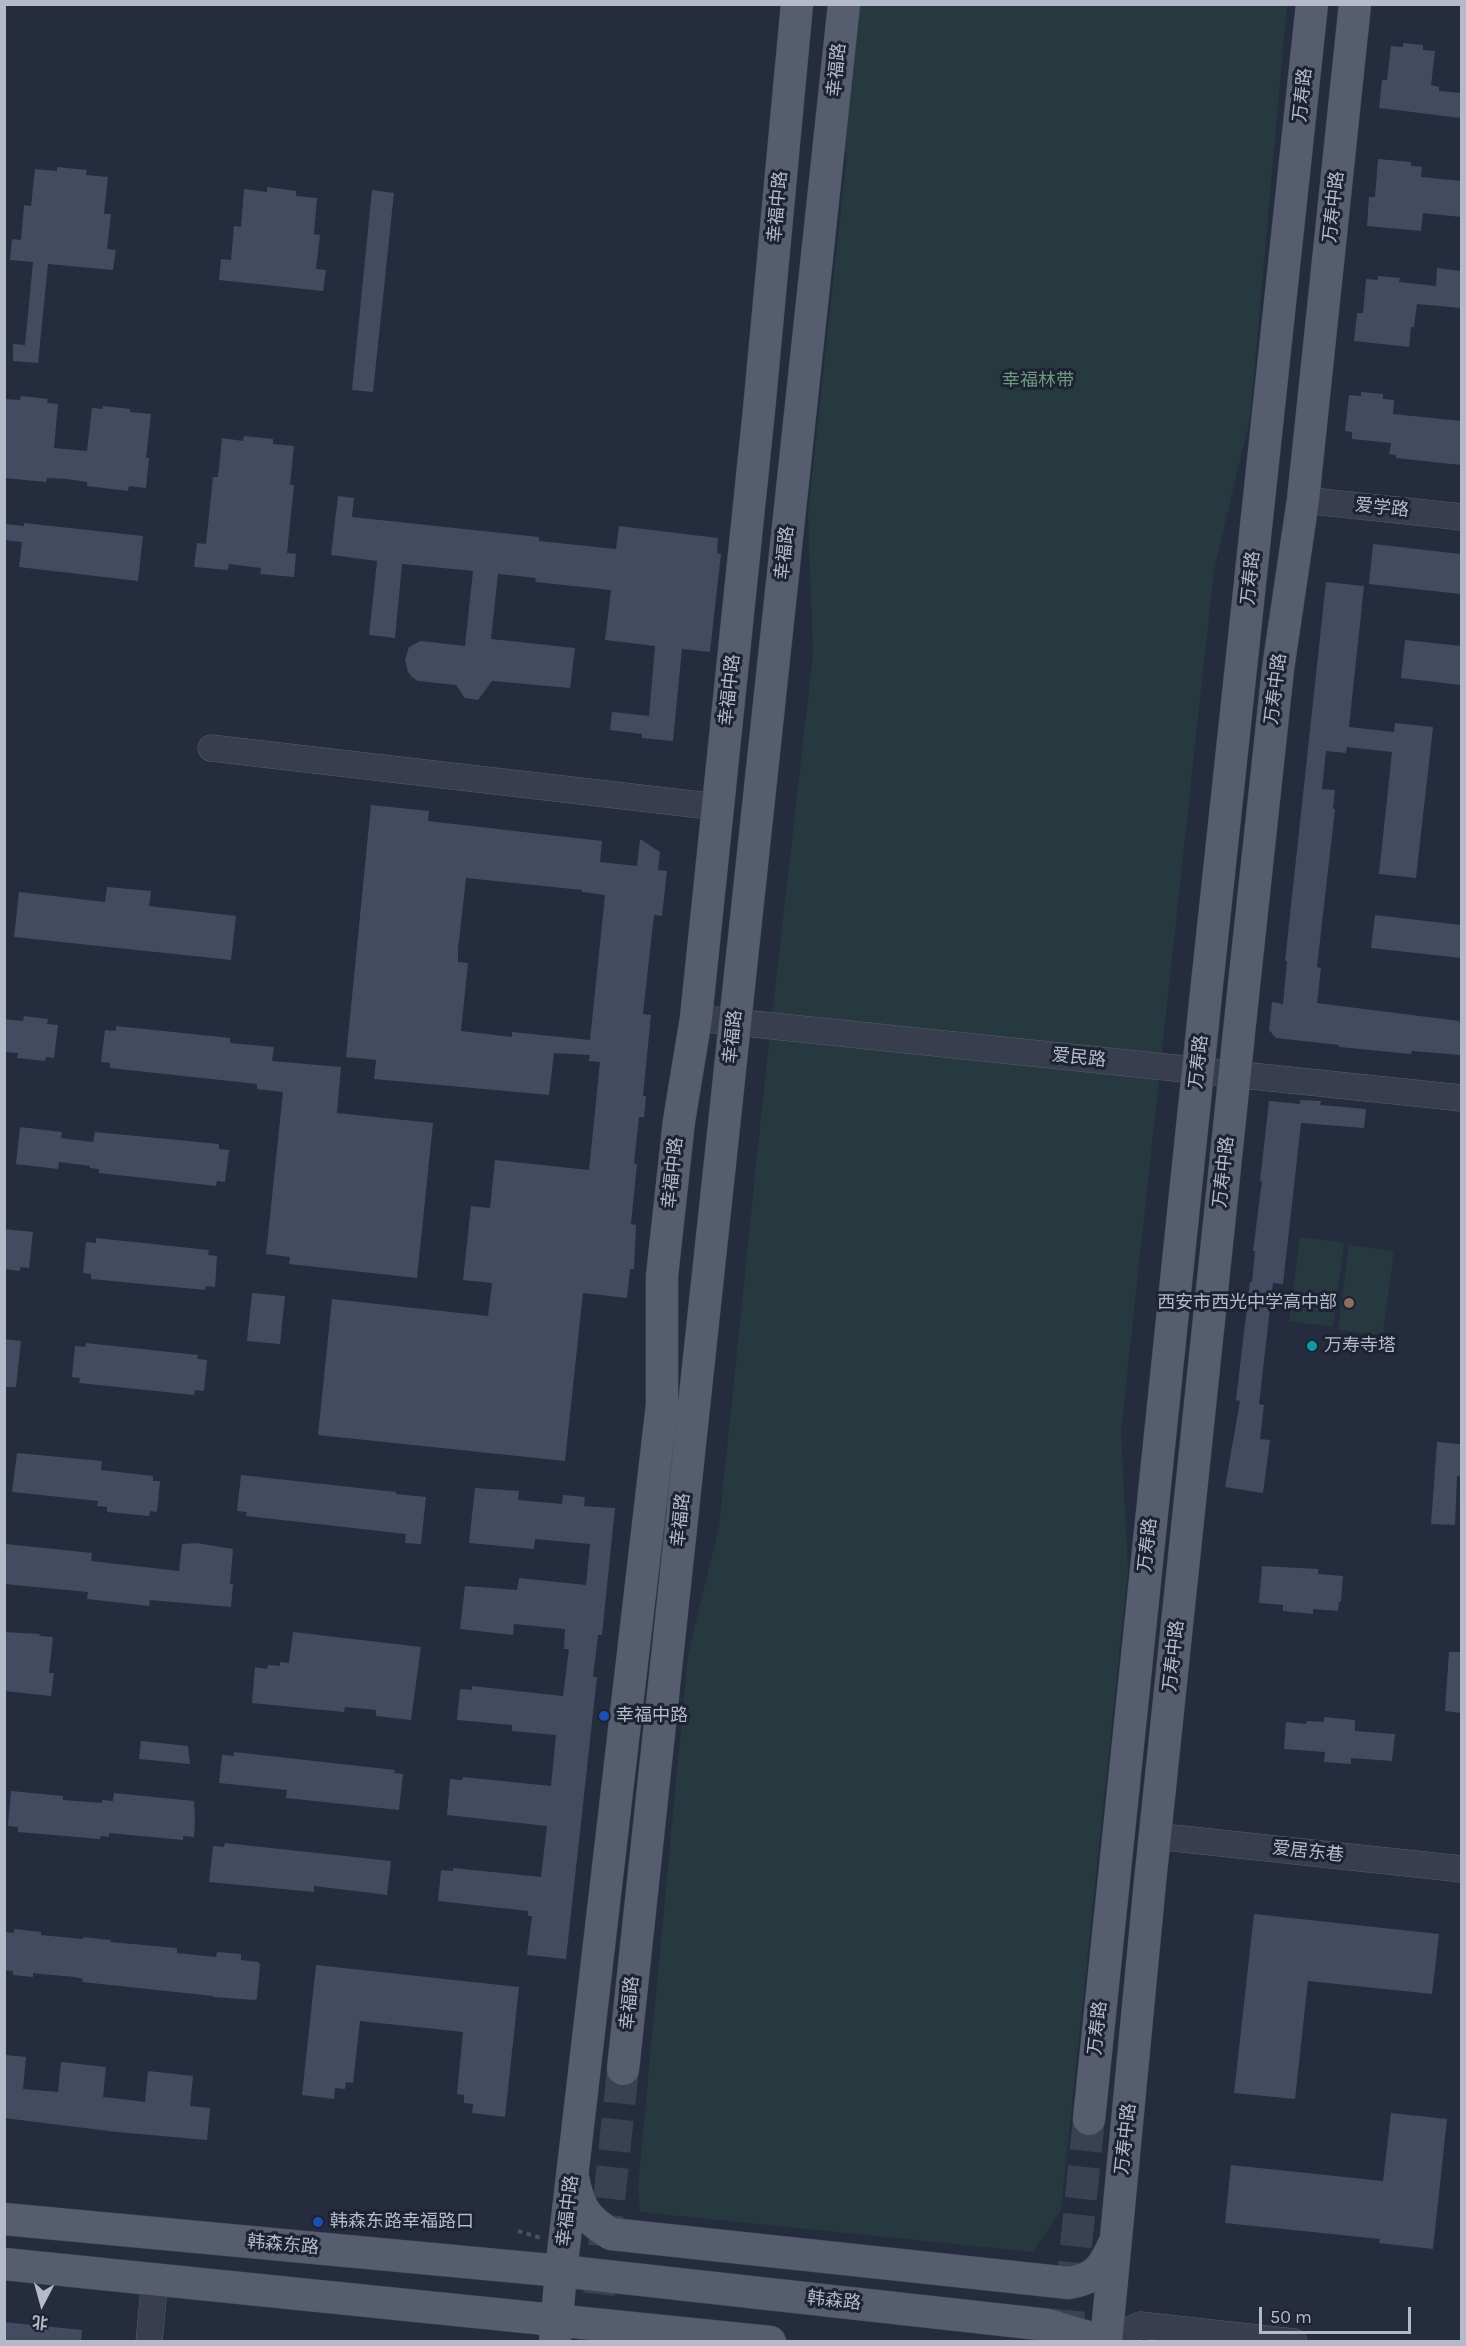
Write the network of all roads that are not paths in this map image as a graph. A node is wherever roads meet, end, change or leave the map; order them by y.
1 (797, 4) edge
2 (844, 4) edge
3 (1312, 4) edge
4 (1355, 4) edge
5 (1303, 500) junction
6 (1461, 517) edge
7 (211, 748) dead end
8 (718, 807) junction
9 (1260, 832) junction
10 (1205, 1003) junction
11 (696, 1018) junction
12 (735, 1022) junction
13 (1198, 1070) junction
14 (1235, 1074) junction
15 (1461, 1098) edge
16 (1155, 1836) junction
17 (1461, 1869) edge
18 (623, 2069) tunnel mouth
19 (1089, 2119) tunnel mouth
20 (572, 2174) junction
21 (4, 2219) edge
22 (1116, 2240) junction
23 (4, 2264) edge
24 (561, 2271) junction
25 (155, 2279) junction
26 (556, 2331) edge
27 (149, 2342) edge
28 (770, 2342) edge
29 (1106, 2342) edge
30 (1294, 2342) edge

1 - 8 main road, 幸福中路
2 - 12 main road, 幸福路
3 - 10 main road, 万寿路
4 - 5 main road, 万寿中路
5 - 6 street, 爱学路
5 - 9 main road, 万寿中路
7 - 8 street
8 - 11 main road, 幸福中路
9 - 10 main road
9 - 14 main road, 万寿中路
10 - 13 main road, 万寿路
11 - 12 street, 爱民路
11 - 20 main road, 幸福中路
12 - 13 street, 爱民路
12 - 18 main road, 幸福路
13 - 14 street, 爱民路
13 - 19 main road, 万寿路
14 - 15 street, 爱民路
14 - 16 main road, 万寿中路
16 - 17 street, 爱居东巷
16 - 22 main road, 万寿中路
20 - 22 main road
20 - 24 main road, 幸福中路
21 - 24 main road, 韩森东路
22 - 29 main road, 万寿中路
23 - 25 main road
24 - 26 main road, 幸福中路
24 - 29 main road, 韩森路
25 - 26 main road
25 - 27 street
26 - 28 main road
29 - 30 street

